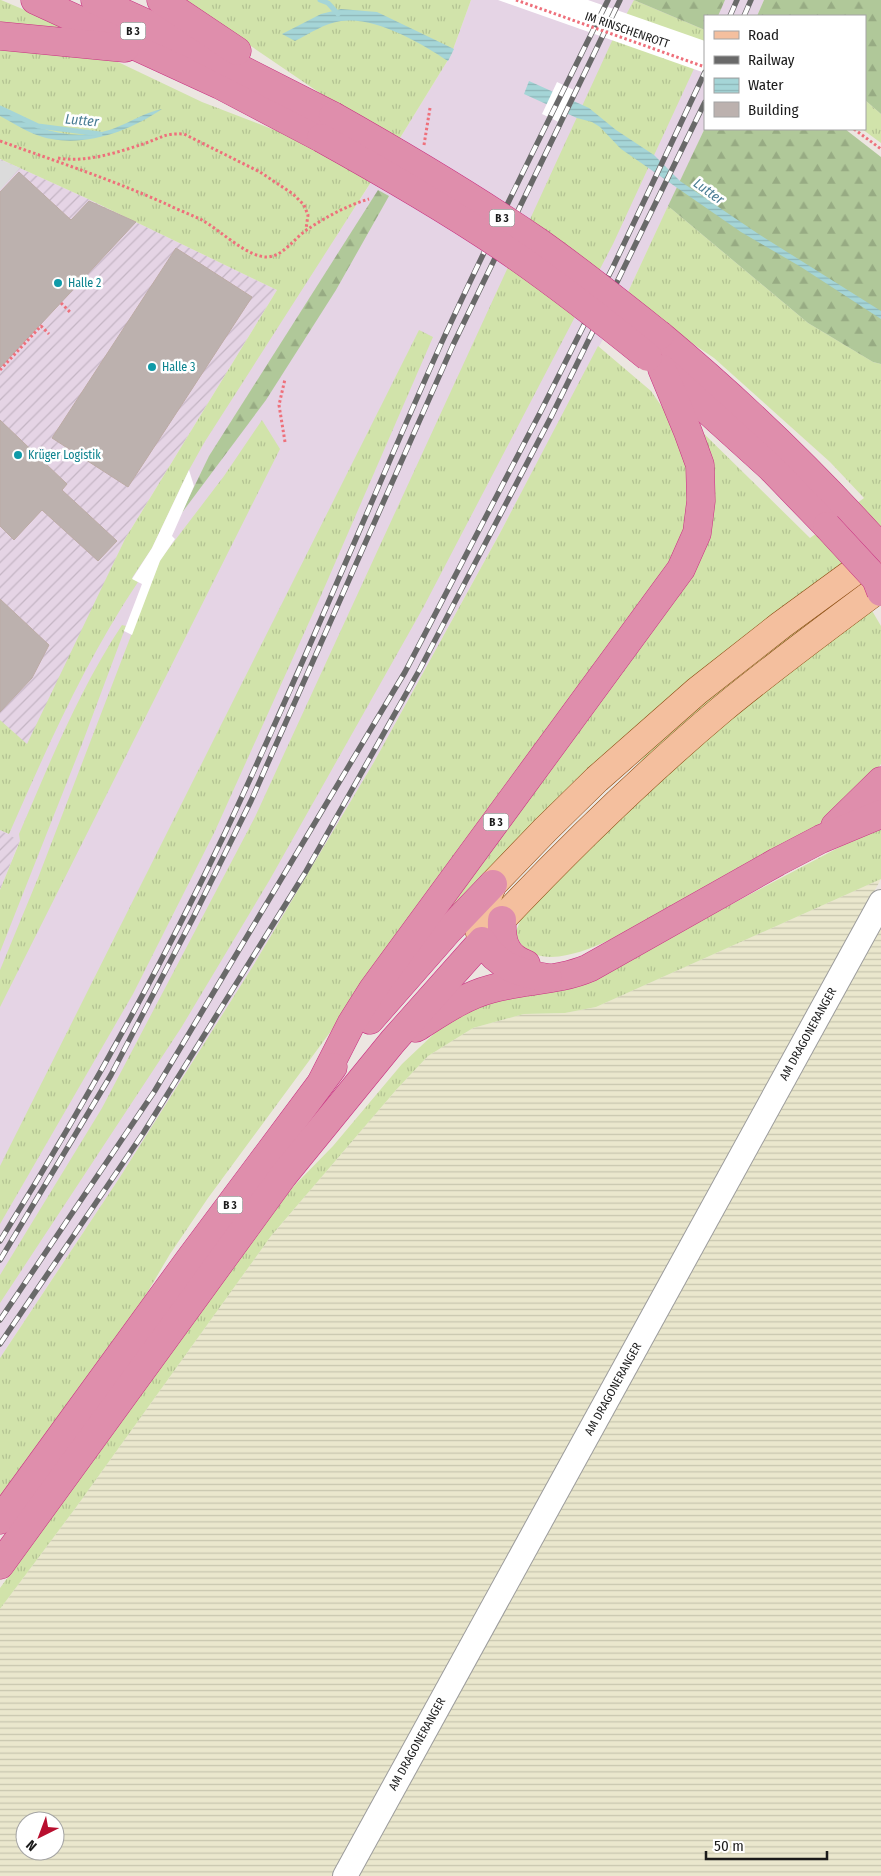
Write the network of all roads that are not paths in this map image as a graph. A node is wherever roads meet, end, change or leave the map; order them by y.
1 (35, 0) edge
2 (95, 0) edge
3 (161, 0) edge
4 (74, 17) junction
5 (0, 36) edge
6 (192, 44) junction
7 (146, 50) junction
8 (289, 92) junction
9 (327, 127) junction
10 (657, 354) junction
11 (838, 518) junction
12 (881, 548) edge
13 (881, 552) edge
14 (880, 586) edge
15 (881, 781) edge
16 (881, 814) edge
17 (821, 839) junction
18 (493, 884) junction
19 (881, 902) edge
20 (502, 920) junction
21 (482, 941) junction
22 (614, 953) junction
23 (548, 978) junction
24 (393, 1041) junction
25 (322, 1081) junction
26 (0, 1520) edge
27 (0, 1565) edge
28 (345, 1876) edge

1 - 4 highway, B 3
2 - 6 highway, B 3
3 - 8 highway
4 - 6 highway, B 3
4 - 7 highway, B 3
5 - 7 highway
6 - 8 highway, B 3
7 - 9 highway, B 3
8 - 9 highway, B 3
9 - 10 highway, B 3, bridge
10 - 11 highway, B 3
10 - 25 highway, B 3
11 - 12 highway, B 3
11 - 14 highway, B 3, bridge
13 - 18 main road, B 3
14 - 20 main road, B 3
15 - 17 highway
16 - 17 highway
17 - 22 highway
18 - 21 main road
18 - 25 highway, B 3
19 - 28 street, AM DRAGONERANGER
20 - 21 main road, B 3
20 - 22 highway
21 - 23 highway
21 - 24 highway, B 3
22 - 23 highway
23 - 24 highway
24 - 27 highway, B 3
25 - 26 highway, B 3

